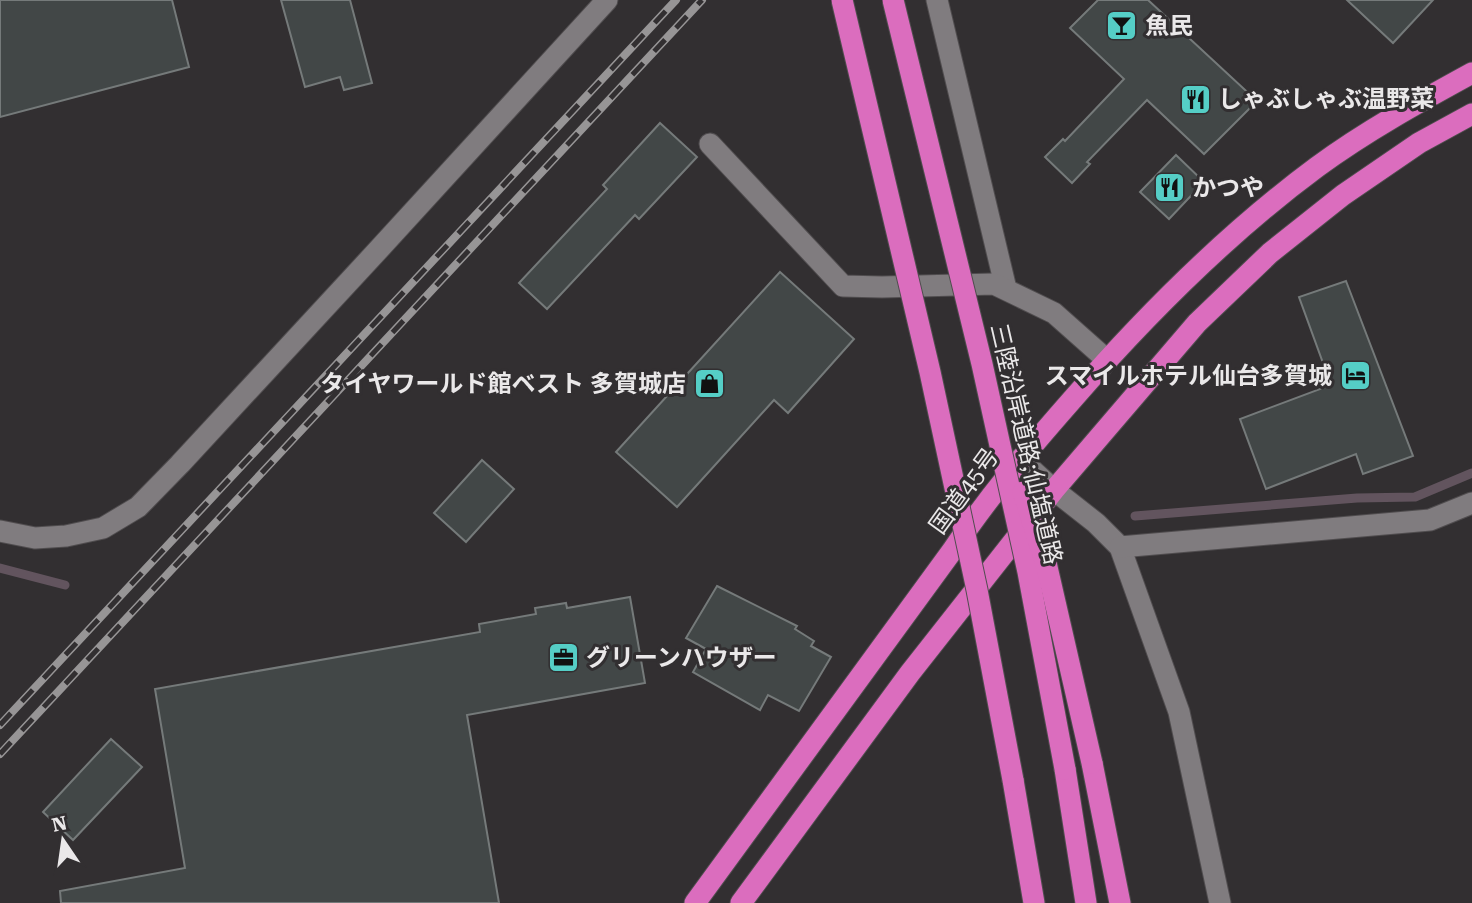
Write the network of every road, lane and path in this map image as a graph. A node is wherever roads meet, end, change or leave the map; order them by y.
1 (607, 0) edge
2 (842, 0) edge
3 (893, 0) edge
4 (937, 0) edge
5 (1472, 73) edge
6 (1472, 114) edge
7 (710, 144) dead end
8 (1006, 289) junction
9 (1107, 360) junction
10 (982, 363) junction
11 (1020, 459) junction
12 (1054, 490) junction
13 (1472, 503) edge
14 (0, 531) edge
15 (1120, 547) junction
16 (1017, 803) junction
17 (695, 903) edge
18 (741, 903) edge
19 (1021, 903) edge
20 (1034, 903) edge
21 (1086, 903) edge
22 (1121, 903) edge
23 (1220, 903) edge

1 - 14 street
2 - 16 highway, bridge
3 - 10 highway, 三陸沿岸道路;仙塩道路, bridge
4 - 8 street
5 - 9 highway, 国道45号
6 - 12 highway
7 - 8 street
8 - 9 street
9 - 11 highway, 国道45号
10 - 21 highway, 三陸沿岸道路;仙塩道路, bridge
10 - 22 highway, bridge
11 - 12 street
11 - 17 highway, 国道45号
12 - 15 street
12 - 18 highway
13 - 15 street
15 - 23 street
16 - 19 highway
16 - 20 highway

